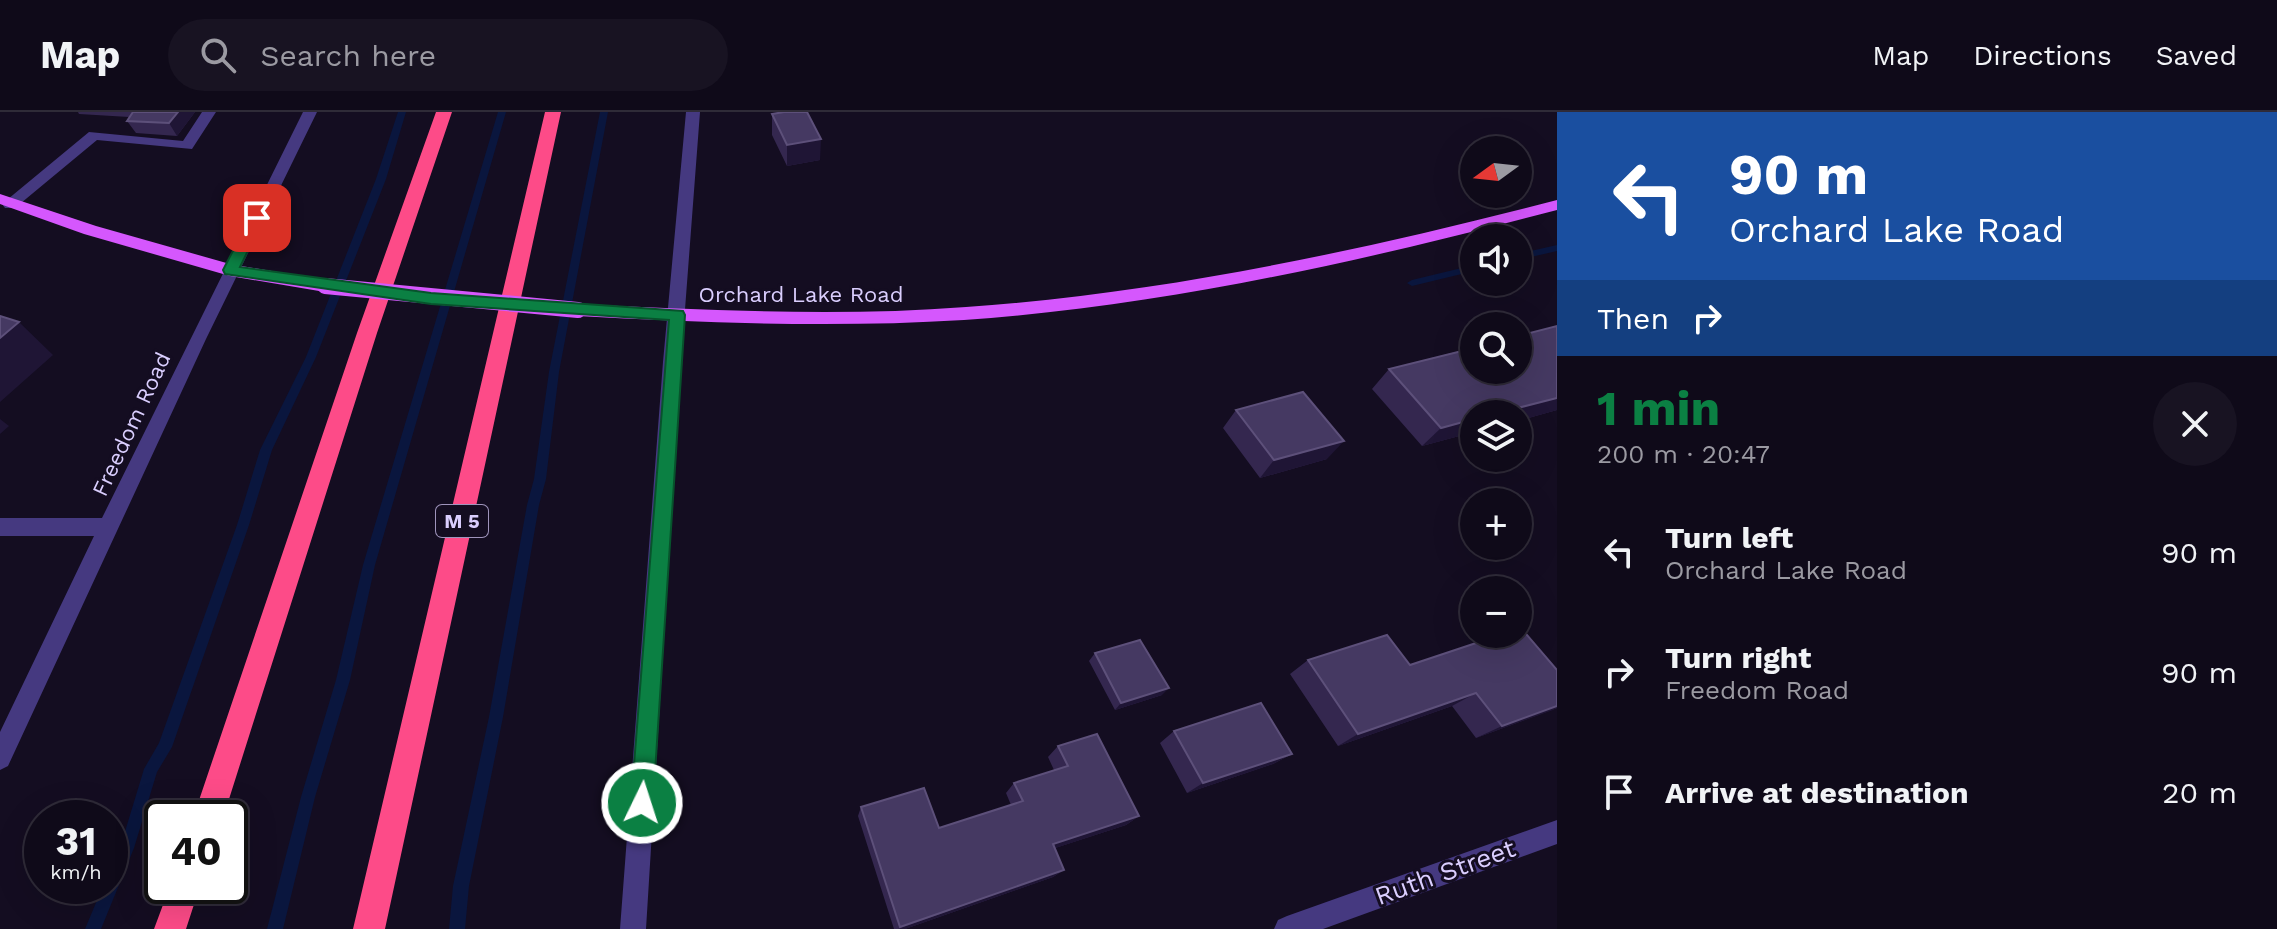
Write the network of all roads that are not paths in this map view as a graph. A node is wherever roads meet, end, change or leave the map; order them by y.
1 (209, 112) edge
2 (310, 112) edge
3 (444, 112) edge
4 (553, 112) edge
5 (693, 112) edge
6 (5, 202) edge
7 (1557, 205) edge
8 (230, 270) junction
9 (678, 315) junction
10 (0, 527) edge
11 (109, 527) junction
12 (0, 758) edge
13 (214, 800) edge
14 (1557, 832) edge
15 (179, 904) edge
16 (170, 929) edge
17 (369, 929) edge
18 (633, 929) edge
19 (1287, 929) edge

1 - 6 street
2 - 8 street, Freedom Road
3 - 13 highway
4 - 17 highway, M 5
5 - 9 street
6 - 8 main road, Orchard Lake Road
7 - 9 main road, Orchard Lake Road
8 - 9 main road, Orchard Lake Road, bridge
8 - 11 street, Freedom Road
9 - 18 street
10 - 11 street
11 - 12 street, Freedom Road
14 - 19 street, Ruth Street
15 - 16 highway

